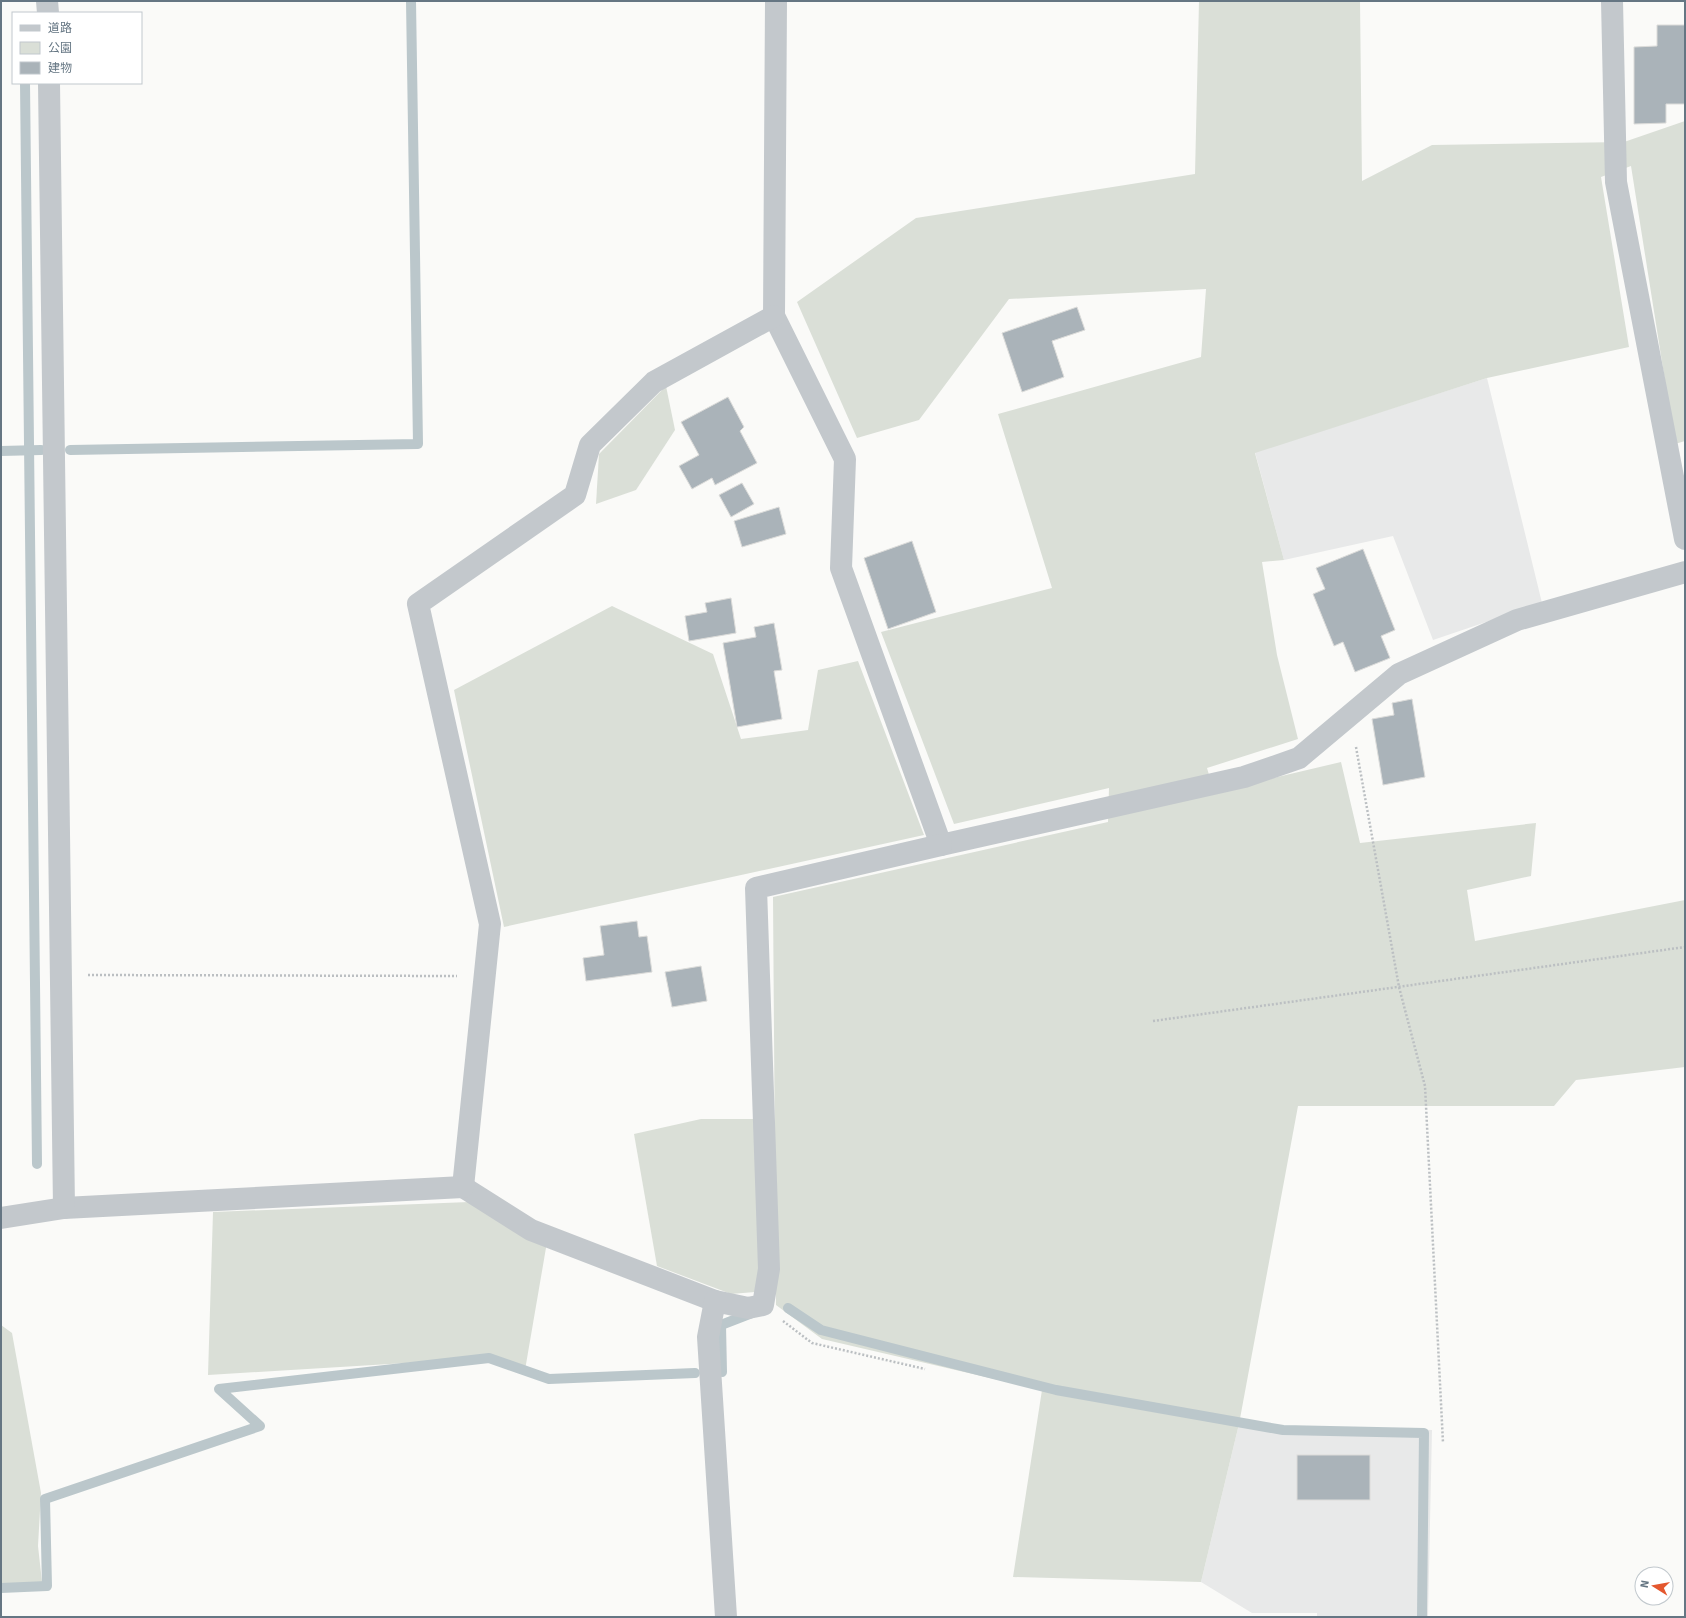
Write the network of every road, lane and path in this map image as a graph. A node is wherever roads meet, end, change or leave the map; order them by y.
1 (48, 1) edge
2 (776, 1) edge
3 (1612, 1) edge
4 (48, 12) edge
5 (49, 84) edge
6 (774, 316) junction
7 (1685, 539) edge
8 (1685, 572) edge
9 (1350, 715) junction
10 (941, 844) junction
11 (1685, 947) edge
12 (61, 975) junction
13 (485, 976) junction
14 (1399, 987) junction
15 (1153, 1021) dead end
16 (463, 1187) junction
17 (64, 1208) junction
18 (1, 1218) edge
19 (715, 1301) junction
20 (762, 1305) junction
21 (925, 1369) dead end
22 (1442, 1443) dead end
23 (726, 1617) edge

1 - 4 street
2 - 6 street
3 - 7 street
5 - 12 street
6 - 10 street
6 - 13 street
8 - 9 street
9 - 10 street
9 - 14 path
10 - 20 street
11 - 14 path
12 - 13 path
12 - 17 street
13 - 16 street
14 - 15 path
14 - 22 path
16 - 17 street
16 - 19 street
17 - 18 street
19 - 20 street
19 - 23 street
20 - 21 path

